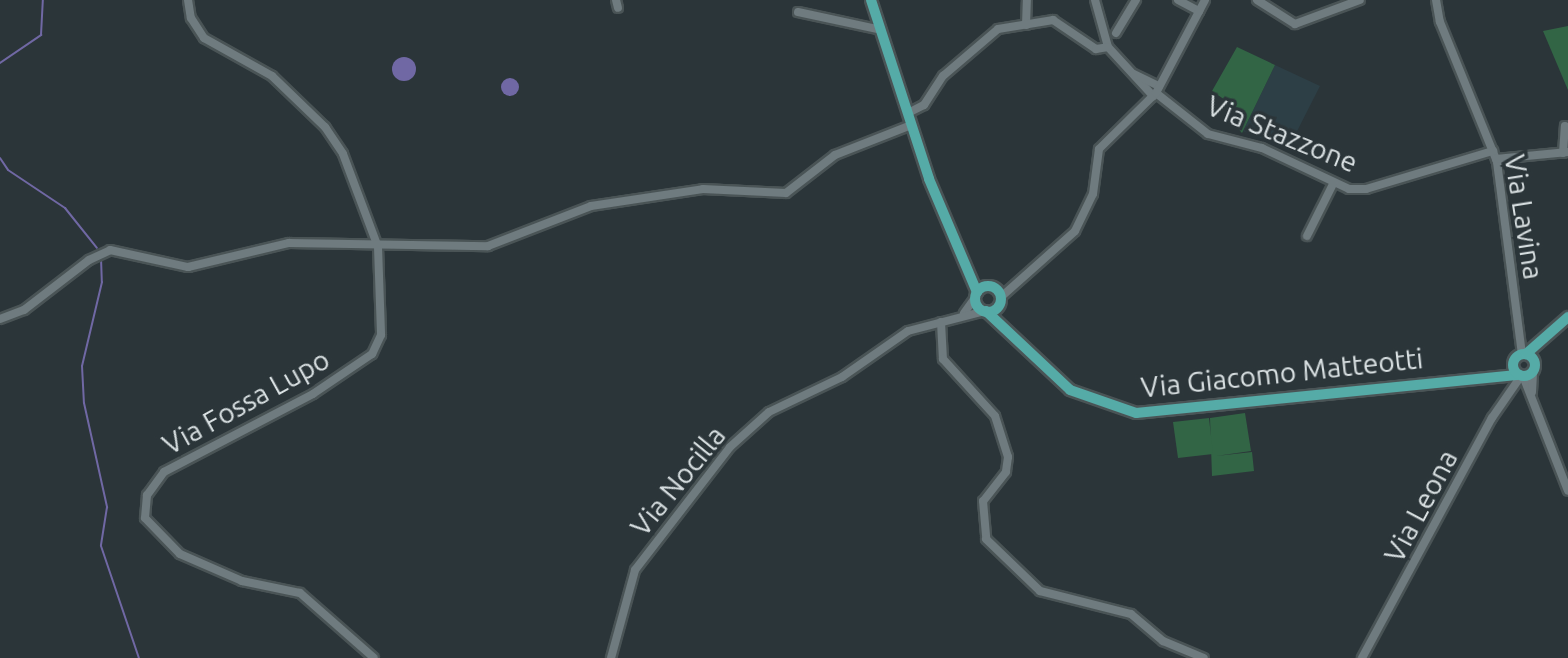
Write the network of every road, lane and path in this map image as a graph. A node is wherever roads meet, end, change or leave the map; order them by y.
1 (188, 0) edge
2 (871, 0) edge
3 (1027, 0) edge
4 (1095, 0) edge
5 (1136, 0) edge
6 (1178, 0) edge
7 (1205, 0) edge
8 (1257, 0) edge
9 (1360, 0) edge
10 (1436, 0) edge
11 (1199, 11) junction
12 (798, 12) dead end
13 (1026, 25) junction
14 (881, 30) junction
15 (1116, 33) dead end
16 (1108, 47) junction
17 (1156, 92) junction
18 (908, 113) junction
19 (911, 125) junction
20 (1565, 126) dead end
21 (1565, 153) edge
22 (1495, 155) junction
23 (1333, 184) junction
24 (1307, 236) dead end
25 (956, 243) junction
26 (378, 247) junction
27 (997, 293) junction
28 (976, 295) junction
29 (985, 311) junction
30 (964, 314) junction
31 (1568, 317) edge
32 (0, 319) edge
33 (941, 322) junction
34 (1551, 336) junction
35 (1016, 339) junction
36 (1521, 356) junction
37 (1526, 373) junction
38 (1482, 376) junction
39 (1568, 491) edge
40 (374, 658) edge
41 (611, 658) edge
42 (1204, 658) edge
43 (1362, 658) edge

1 - 26 street, Via Fossa Lupo
2 - 14 main road
3 - 13 street
4 - 16 street
5 - 15 street
6 - 11 street
7 - 11 street
8 - 9 street
10 - 22 street, Via Lavina
11 - 17 street
12 - 14 street
13 - 16 street
13 - 18 street
14 - 18 main road
16 - 17 street, Via Stazzone
17 - 23 street, Via Stazzone
17 - 27 street
18 - 19 main road
19 - 25 main road
19 - 26 street
20 - 21 street
21 - 22 street, Via Stazzone
22 - 23 street, Via Stazzone
22 - 36 street, Via Lavina
23 - 24 street
25 - 27 main road
25 - 28 main road, Via Giacomo Matteotti
26 - 32 street
26 - 40 street, Via Fossa Lupo
27 - 28 main road
27 - 29 main road
27 - 35 main road
28 - 29 main road, Via Giacomo Matteotti
28 - 30 street
29 - 30 street, Via Nocilla
29 - 35 main road, Via Giacomo Matteotti
30 - 33 street, Via Nocilla
31 - 34 main road
33 - 41 street, Via Nocilla
33 - 42 street
34 - 36 main road
34 - 37 main road
35 - 38 main road, Via Giacomo Matteotti
36 - 37 main road
36 - 37 main road
36 - 38 main road
37 - 38 main road, Via Giacomo Matteotti
37 - 39 street
37 - 43 street, Via Leona

